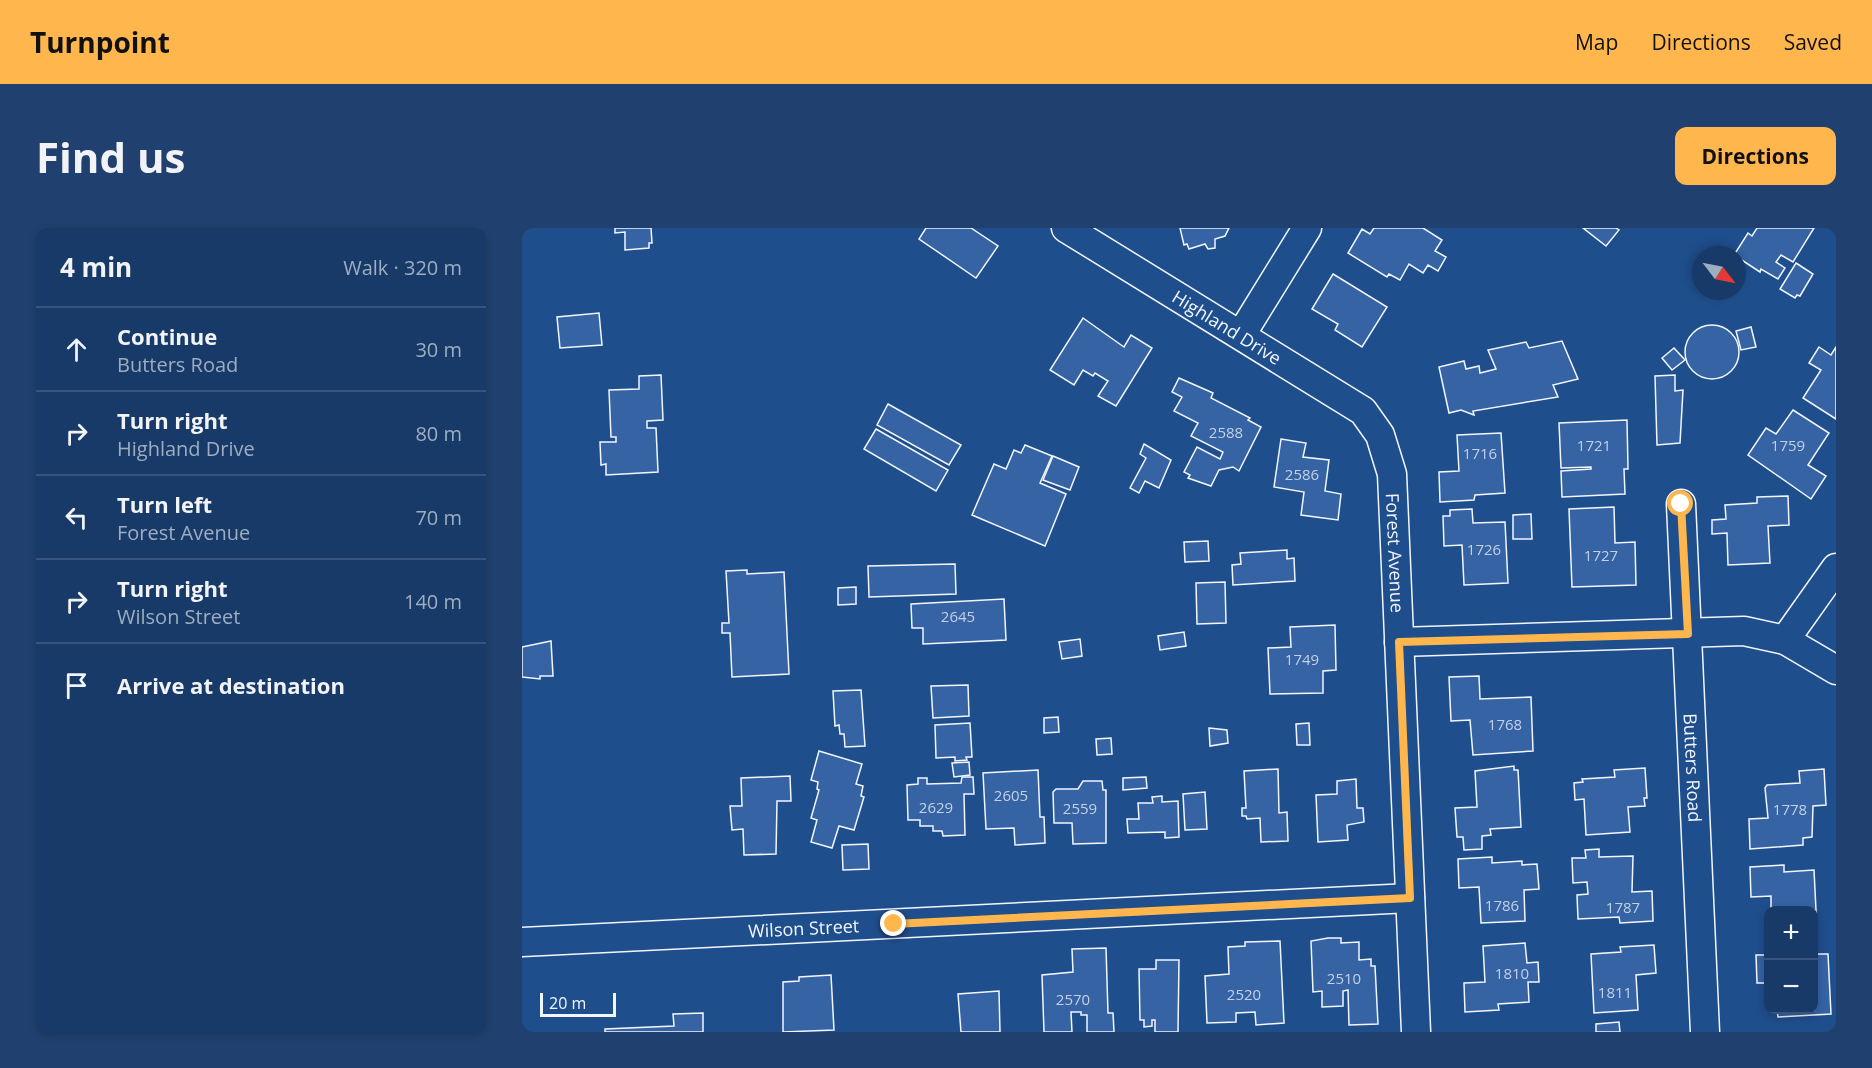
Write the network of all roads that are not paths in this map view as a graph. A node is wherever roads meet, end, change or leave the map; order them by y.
1 (1066, 228) edge
2 (1307, 228) edge
3 (1241, 335) junction
4 (1380, 435) joint
5 (1681, 504) dead end
6 (1836, 568) edge
7 (1688, 634) junction
8 (1785, 640) junction
9 (1399, 642) junction
10 (1836, 670) edge
11 (1410, 898) junction
12 (522, 942) edge
13 (1416, 1032) edge
14 (1705, 1032) edge

1 - 3 street, Highland Drive
2 - 3 street
3 - 4 street, Highland Drive
4 - 9 street, Forest Avenue
5 - 7 street, Butters Road
6 - 8 street
7 - 8 street
7 - 9 street
7 - 14 street, Butters Road
8 - 10 street
9 - 11 street, Forest Avenue
11 - 12 street, Wilson Street
11 - 13 street, Forest Avenue

